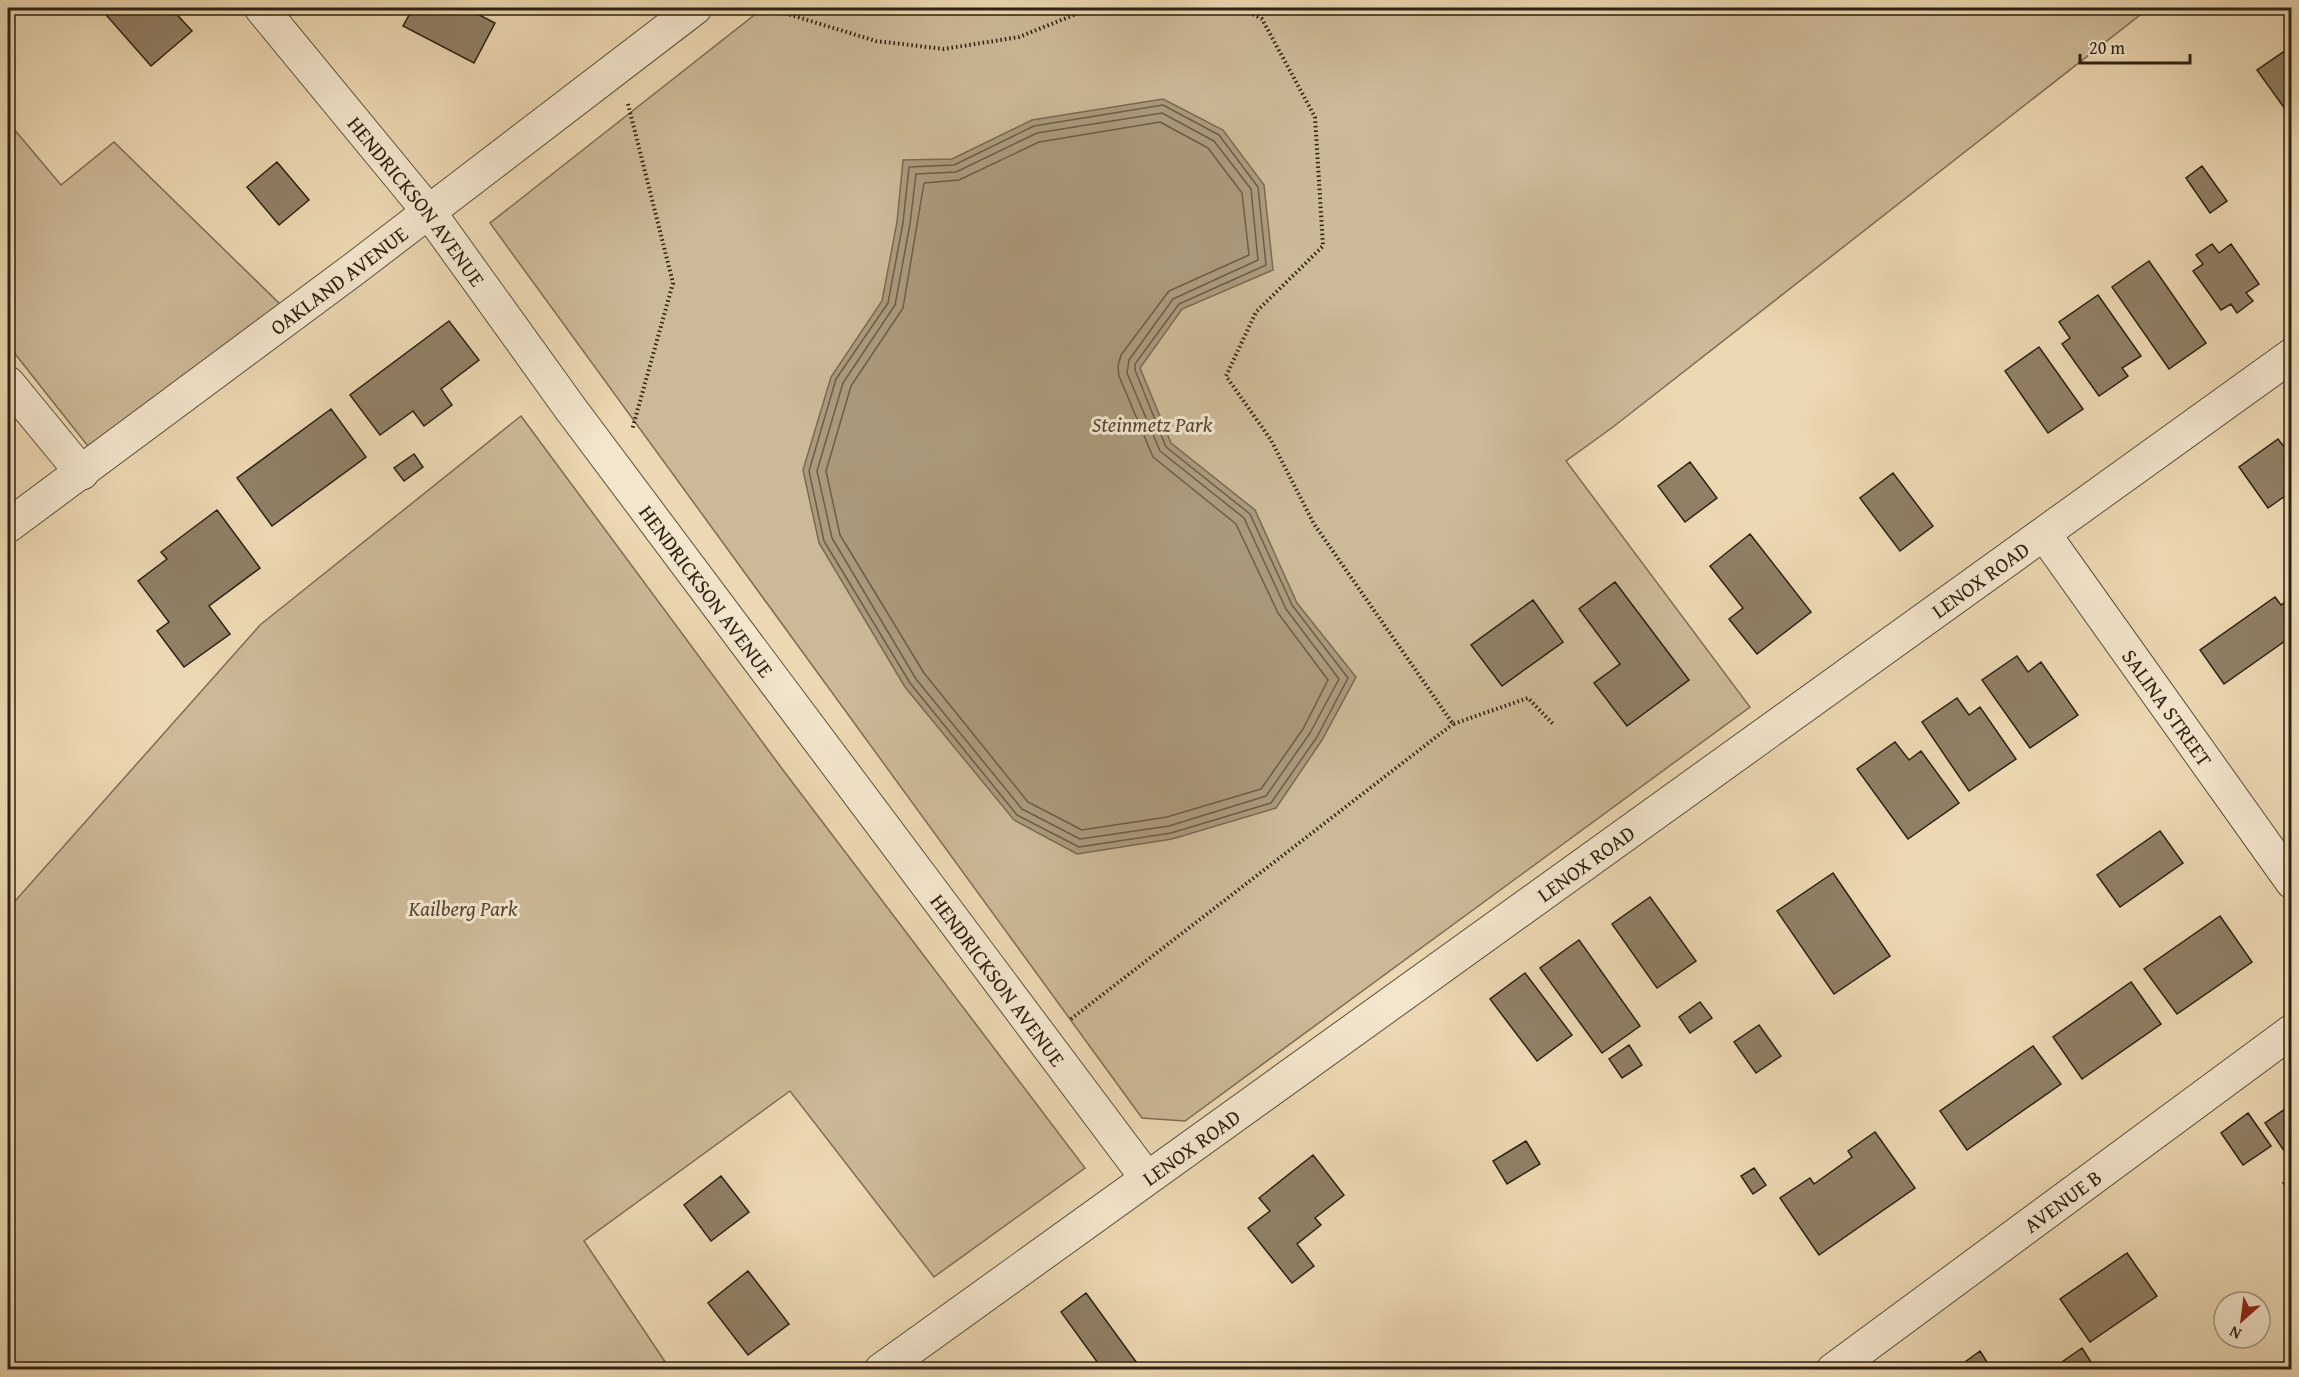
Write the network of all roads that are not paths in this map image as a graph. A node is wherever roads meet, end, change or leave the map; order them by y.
1 (261, 8) edge
2 (695, 8) edge
3 (429, 212) junction
4 (2292, 356) edge
5 (8, 382) edge
6 (82, 473) junction
7 (8, 526) edge
8 (2044, 534) junction
9 (2292, 882) edge
10 (2292, 1031) edge
11 (1146, 1177) junction
12 (881, 1370) edge
13 (1833, 1370) edge

1 - 3 street, HENDRICKSON AVENUE
2 - 3 street, OAKLAND AVENUE
3 - 6 street, OAKLAND AVENUE
3 - 11 street, HENDRICKSON AVENUE
4 - 8 street, LENOX ROAD
5 - 6 street
6 - 7 street, OAKLAND AVENUE
8 - 9 street, SALINA STREET
8 - 11 street, LENOX ROAD
10 - 13 street, AVENUE B
11 - 12 street, LENOX ROAD

